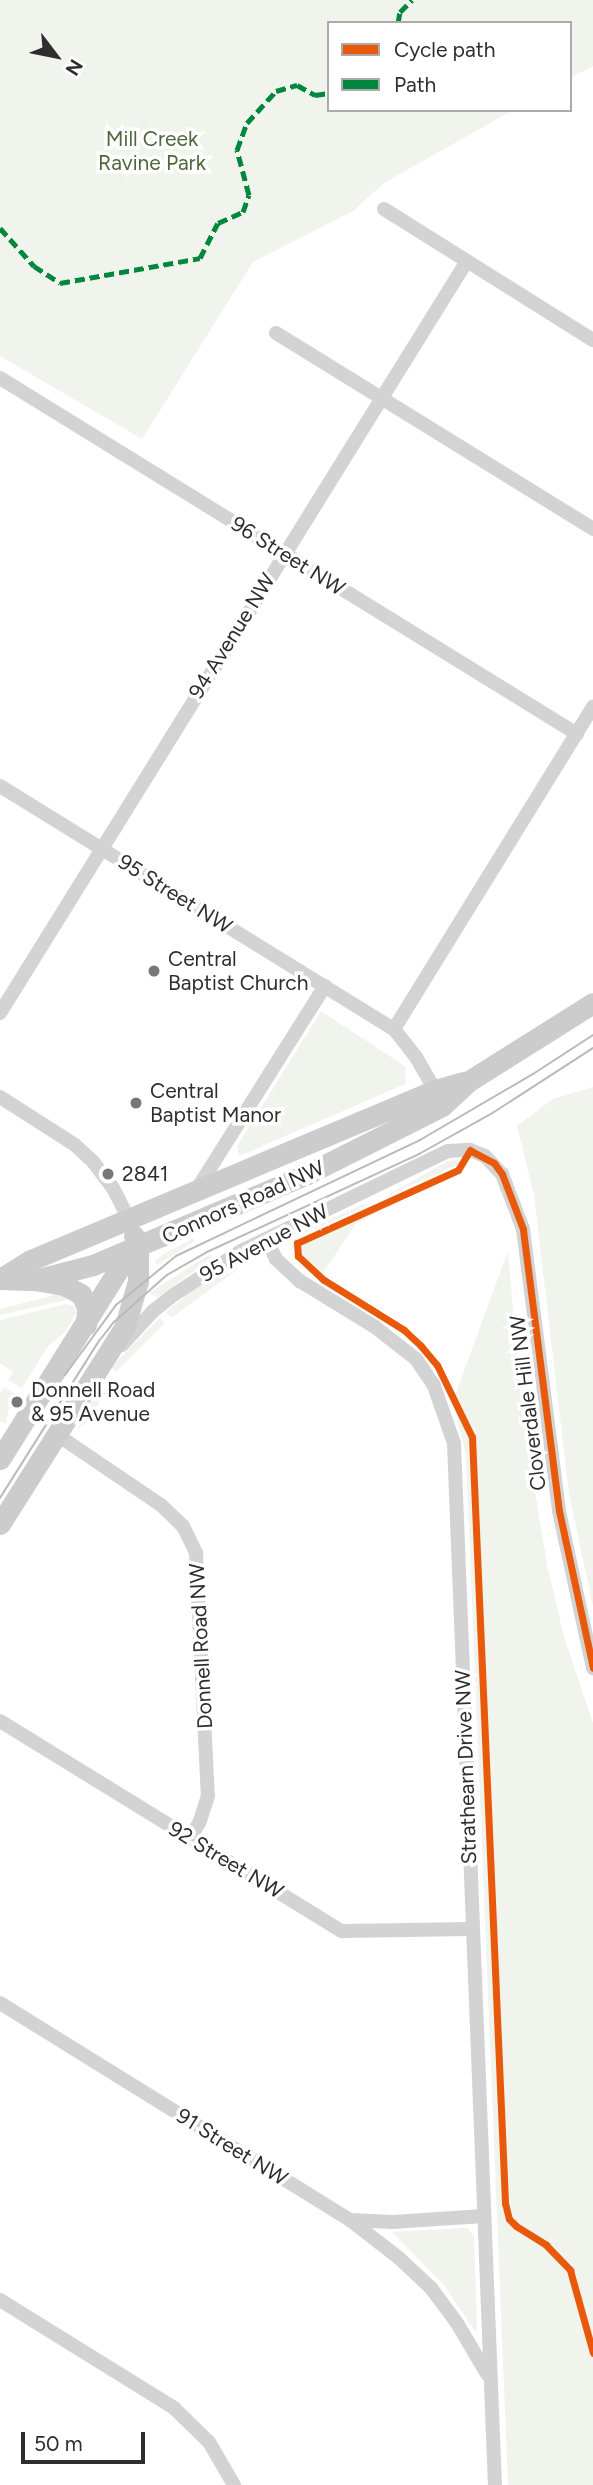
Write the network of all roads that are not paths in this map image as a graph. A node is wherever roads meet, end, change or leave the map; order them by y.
1 (384, 209) dead end
2 (467, 261) junction
3 (276, 332) dead end
4 (593, 340) edge
5 (0, 378) edge
6 (381, 398) junction
7 (593, 529) edge
8 (283, 554) junction
9 (593, 708) edge
10 (576, 734) junction
11 (0, 786) edge
12 (101, 848) junction
13 (325, 986) junction
14 (593, 1003) edge
15 (0, 1013) edge
16 (394, 1029) junction
17 (469, 1081) junction
18 (435, 1090) junction
19 (0, 1097) edge
20 (470, 1150) joint
21 (195, 1193) junction
22 (129, 1220) junction
23 (267, 1239) junction
24 (138, 1248) junction
25 (0, 1279) edge
26 (35, 1280) junction
27 (86, 1325) junction
28 (88, 1384) junction
29 (56, 1434) junction
30 (0, 1459) edge
31 (0, 1524) edge
32 (593, 1668) edge
33 (0, 1721) edge
34 (190, 1838) junction
35 (471, 1929) junction
36 (0, 2003) edge
37 (483, 2216) junction
38 (350, 2220) junction
39 (0, 2300) edge
40 (489, 2378) junction
41 (234, 2485) edge
42 (495, 2485) edge

1 - 2 street
2 - 4 street
2 - 6 street, 94 Avenue NW
3 - 6 street
5 - 8 street, 96 Street NW
6 - 7 street
6 - 8 street, 94 Avenue NW
8 - 10 street, 96 Street NW
8 - 12 street, 94 Avenue NW
9 - 10 street
10 - 16 street
11 - 12 street, 95 Street NW
12 - 13 street, 95 Street NW
12 - 15 street, 94 Avenue NW
13 - 16 street, 95 Street NW
13 - 21 street
14 - 17 main road, Connors Road NW
16 - 18 street, 95 Street NW
17 - 18 main road, Connors Road NW
17 - 24 main road, Connors Road NW
18 - 21 main road, Connors Road NW
19 - 22 street
20 - 23 street, 95 Avenue NW
20 - 32 street, Cloverdale Hill NW
21 - 22 main road, Connors Road NW
22 - 24 main road, 95 Avenue NW
22 - 25 main road, Connors Road NW
23 - 28 street, 95 Avenue NW
23 - 35 street, Strathearn Drive NW
24 - 26 main road, Connors Road NW
24 - 27 main road
24 - 28 main road, 95 Avenue NW
25 - 26 main road, Connors Road NW
26 - 27 main road
27 - 30 main road
28 - 29 main road, 95 Avenue NW
29 - 31 main road, 95 Avenue NW
29 - 34 street, Donnell Road NW
33 - 34 street, 92 Street NW
34 - 35 street, 92 Street NW
35 - 37 street, Strathearn Drive NW
36 - 38 street, 91 Street NW
37 - 38 street, 91 Street NW
37 - 40 street, Strathearn Drive NW
38 - 40 street, Strathearn Drive NW
39 - 41 street
40 - 42 street, Strathearn Drive NW

